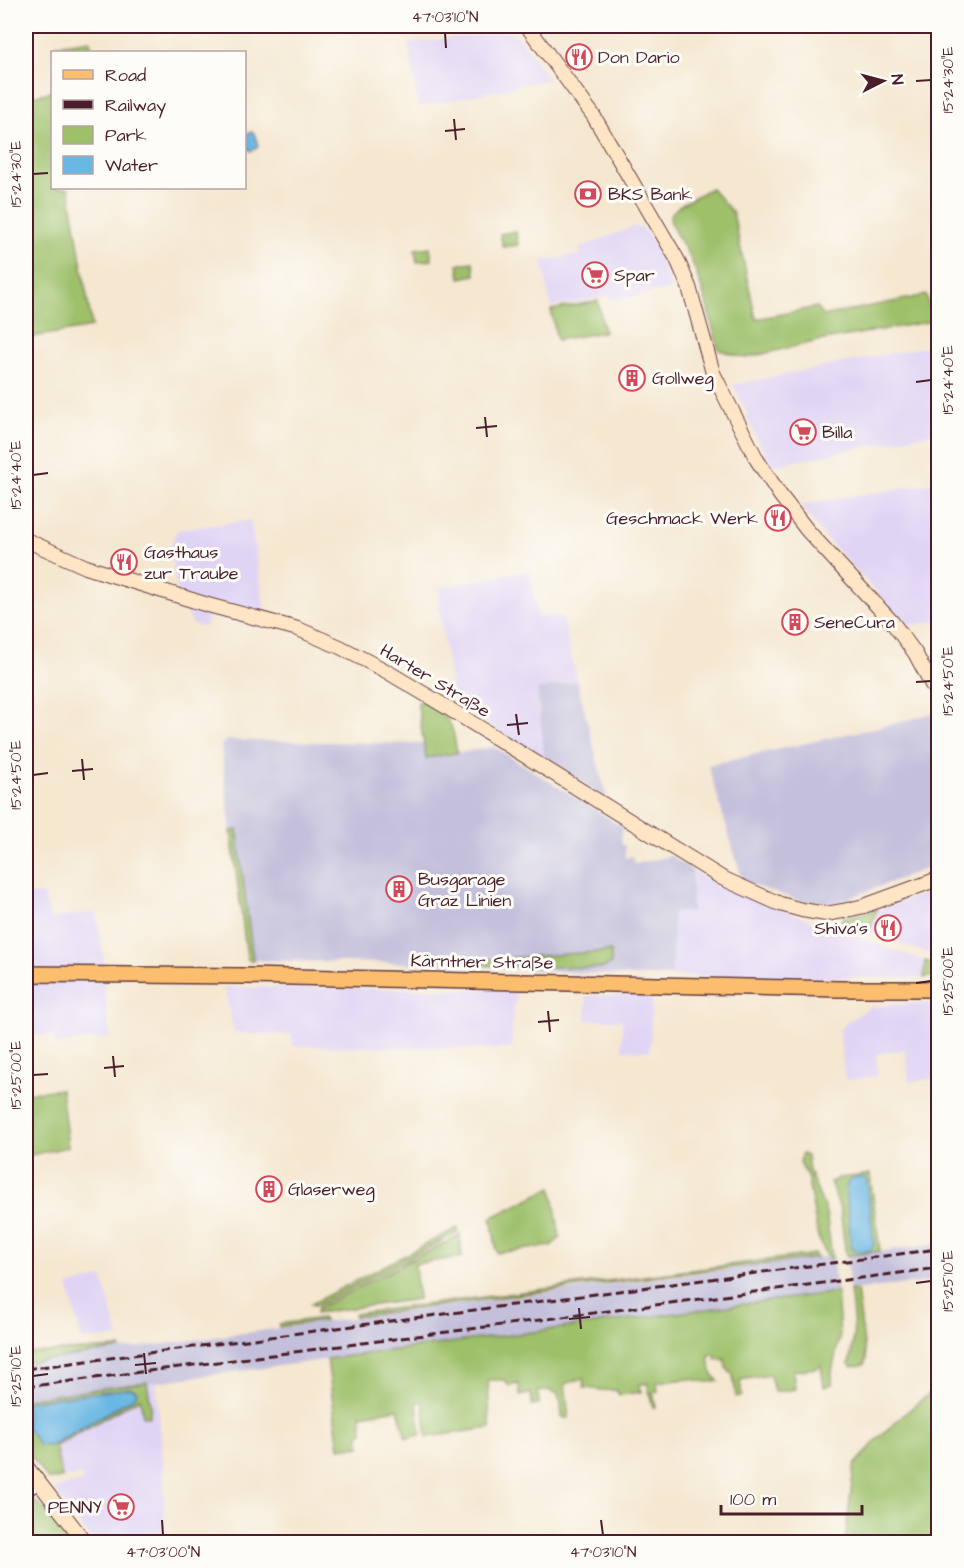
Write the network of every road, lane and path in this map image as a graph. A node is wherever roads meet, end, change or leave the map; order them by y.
1 (527, 26) edge
2 (26, 540) edge
3 (939, 696) edge
4 (939, 879) edge
5 (26, 974) edge
6 (939, 989) edge
7 (26, 1466) edge
8 (32, 1486) edge
9 (85, 1542) edge

1 - 3 main road
2 - 4 main road, Harter Straße
5 - 6 main road, Kärntner Straße
7 - 8 main road
8 - 9 main road

